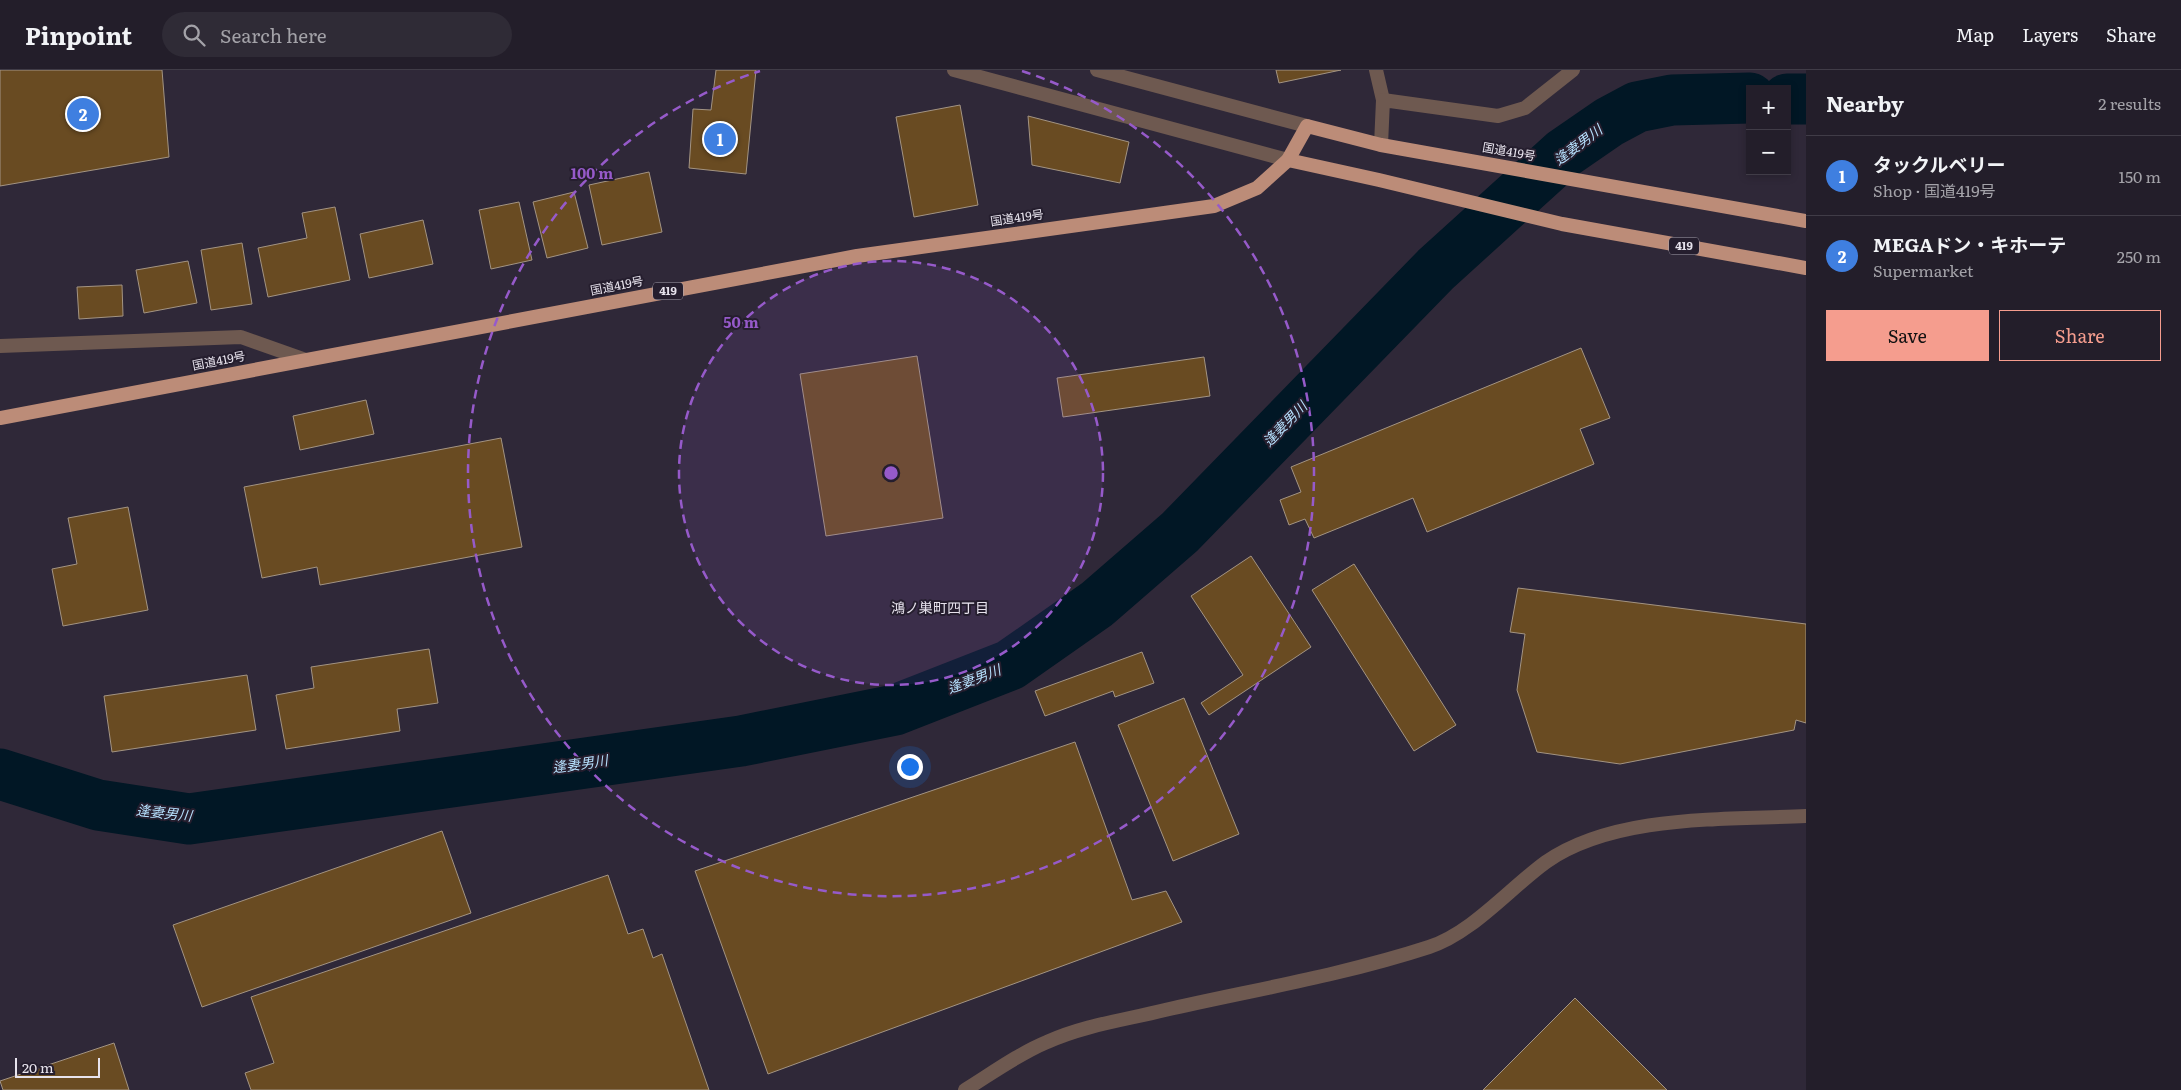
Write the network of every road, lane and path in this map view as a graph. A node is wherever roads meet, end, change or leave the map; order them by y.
1 (954, 70) edge
2 (1097, 70) edge
3 (1376, 70) edge
4 (1573, 70) edge
5 (1383, 100) junction
6 (1307, 126) junction
7 (1381, 144) junction
8 (1288, 160) junction
9 (1806, 221) edge
10 (1806, 268) edge
11 (0, 346) edge
12 (306, 360) junction
13 (0, 418) edge
14 (1806, 816) edge
15 (965, 1090) edge

1 - 8 street
2 - 6 street
3 - 5 street
4 - 5 street
5 - 7 street
6 - 7 highway, 国道419号
6 - 8 highway, 国道419号 / 419
7 - 9 highway, 国道419号
8 - 10 highway, 419
8 - 12 highway, 国道419号 / 419
11 - 12 street
12 - 13 highway, 国道419号 / 419
14 - 15 street

